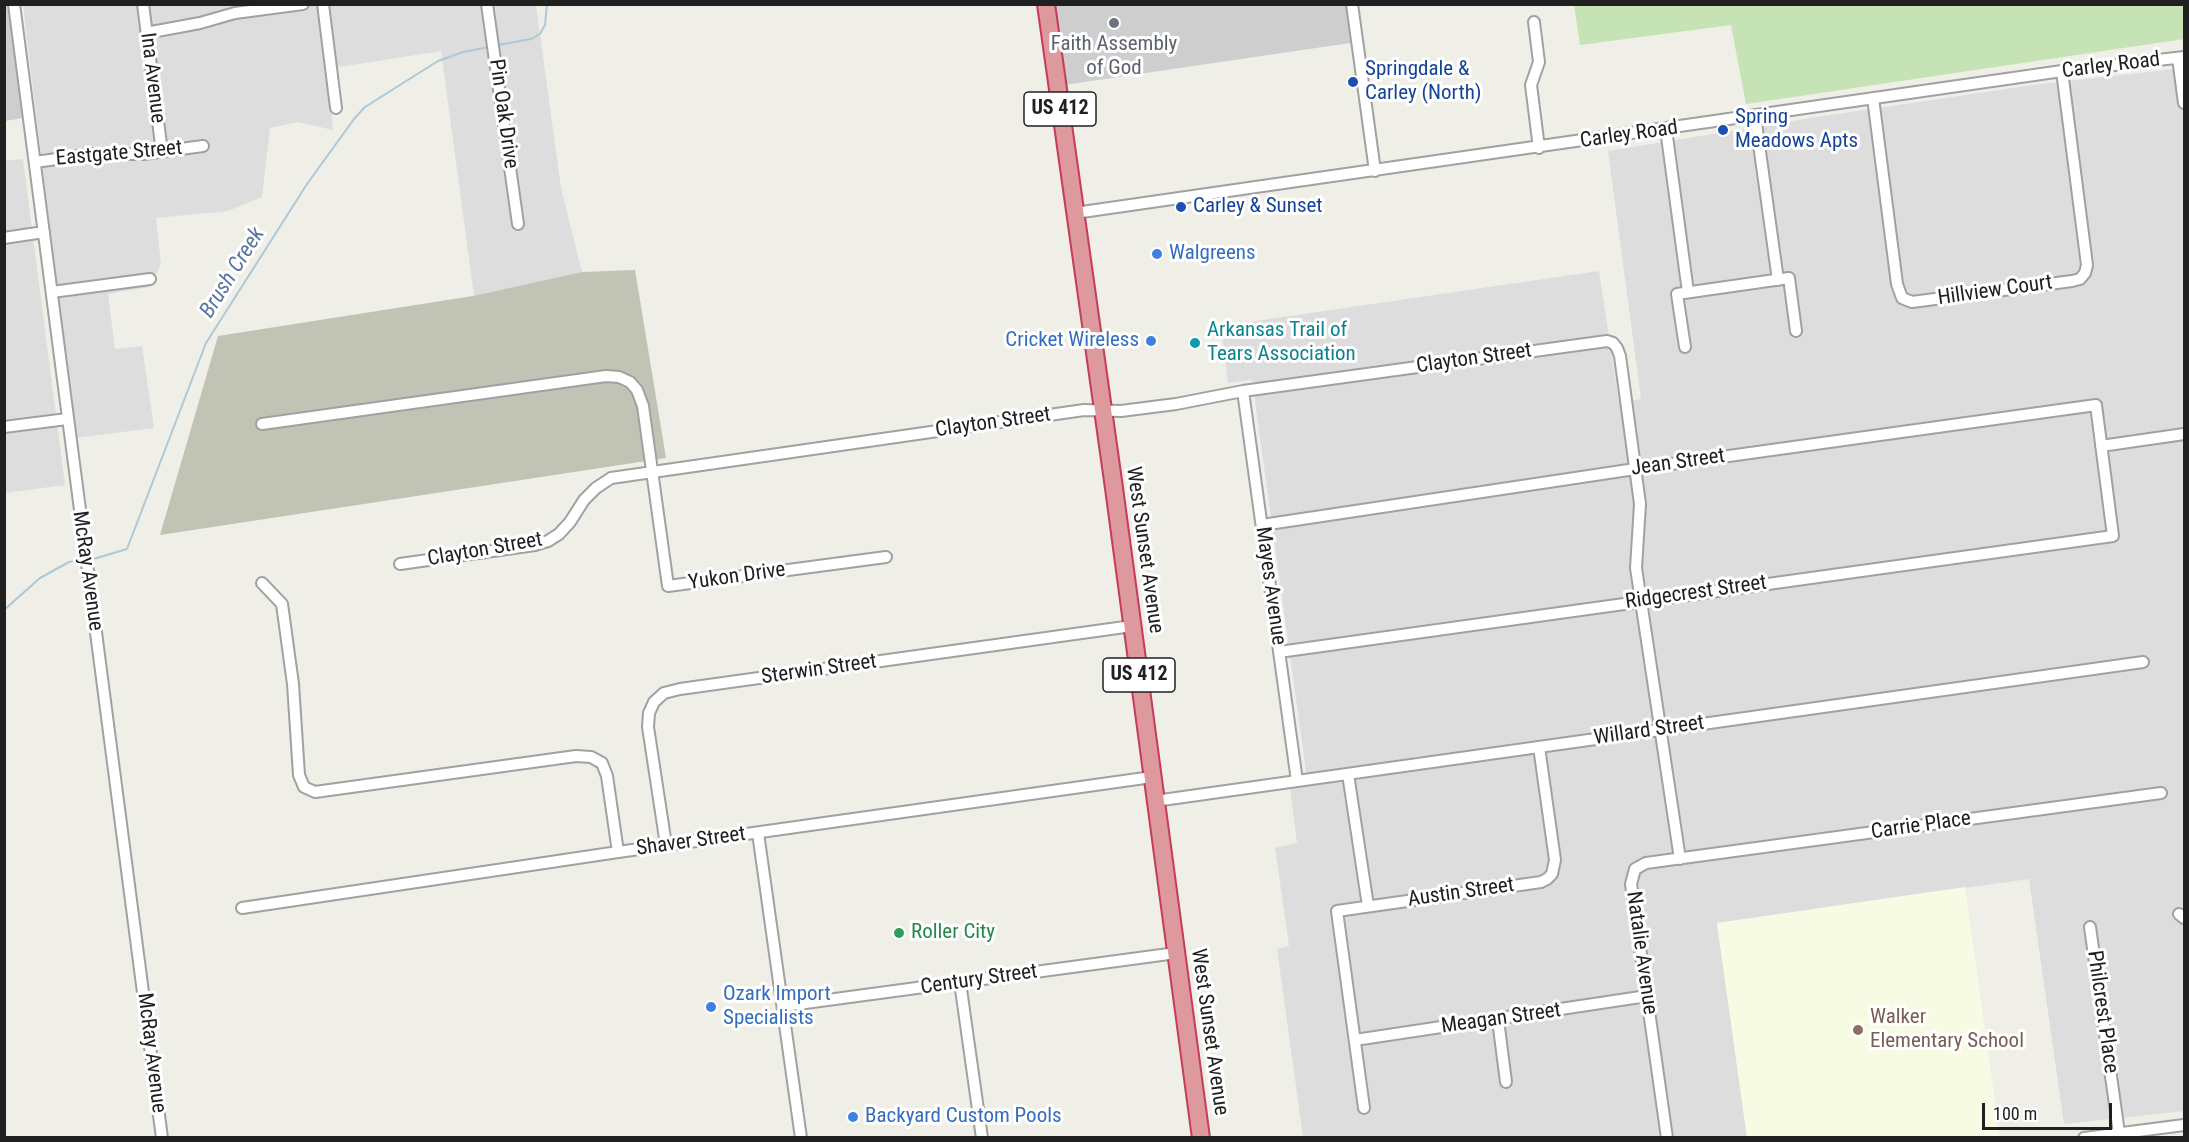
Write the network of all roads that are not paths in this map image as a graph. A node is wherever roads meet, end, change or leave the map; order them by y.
1 (14, 4) edge
2 (142, 4) edge
3 (303, 4) edge
4 (323, 4) edge
5 (488, 4) edge
6 (1046, 4) edge
7 (1352, 4) edge
8 (259, 7) edge
9 (1534, 22) dead end
10 (146, 33) junction
11 (2181, 58) edge
12 (2062, 72) junction
13 (1873, 98) junction
14 (2184, 103) edge
15 (336, 108) dead end
16 (1755, 116) junction
17 (1666, 129) junction
18 (203, 146) dead end
19 (1539, 148) junction
20 (162, 152) junction
21 (35, 162) junction
22 (1375, 171) junction
23 (1074, 213) junction
24 (518, 224) dead end
25 (44, 232) junction
26 (4, 238) edge
27 (150, 279) dead end
28 (1778, 280) junction
29 (52, 292) junction
30 (1688, 292) junction
31 (1796, 331) dead end
32 (1685, 347) dead end
33 (1243, 391) junction
34 (1101, 411) junction
35 (67, 419) junction
36 (262, 424) dead end
37 (4, 427) edge
38 (2184, 434) edge
39 (2101, 446) junction
40 (1635, 469) junction
41 (652, 472) junction
42 (1262, 525) junction
43 (885, 557) dead end
44 (400, 564) dead end
45 (262, 583) dead end
46 (1641, 601) junction
47 (1132, 626) junction
48 (1279, 652) junction
49 (2143, 662) dead end
50 (1661, 729) junction
51 (1539, 747) junction
52 (1348, 774) junction
53 (1152, 777) junction
54 (1297, 781) junction
55 (2161, 793) dead end
56 (1155, 801) junction
57 (758, 833) junction
58 (666, 845) junction
59 (618, 852) junction
60 (1680, 859) junction
61 (1368, 906) junction
62 (242, 908) dead end
63 (2090, 927) dead end
64 (1176, 953) junction
65 (960, 982) junction
66 (1647, 996) junction
67 (783, 1006) junction
68 (1498, 1020) junction
69 (1355, 1040) junction
70 (1506, 1082) dead end
71 (1364, 1108) dead end
72 (2184, 1125) edge
73 (2119, 1133) junction
74 (162, 1137) edge
75 (801, 1137) edge
76 (982, 1137) edge
77 (1201, 1137) edge
78 (1667, 1137) edge
79 (2084, 1137) edge

1 - 21 street, McRay Avenue
2 - 10 street, Ina Avenue
3 - 8 street
4 - 15 street
5 - 24 street, Pin Oak Drive
6 - 23 highway, West Sunset Avenue / US 412
7 - 22 street
8 - 10 street
9 - 19 street
10 - 20 street, Ina Avenue
11 - 12 street, Carley Road
11 - 14 street
12 - 13 street, Carley Road
12 - 13 street, Hillview Court
13 - 16 street, Carley Road
16 - 17 street, Carley Road
16 - 28 street
17 - 19 street, Carley Road
17 - 30 street
18 - 20 street, Eastgate Street
19 - 22 street, Carley Road
20 - 21 street, Eastgate Street
21 - 25 street, McRay Avenue
22 - 23 street, Carley Road
23 - 34 highway, West Sunset Avenue / US 412
25 - 26 street
25 - 29 street, McRay Avenue
27 - 29 street
28 - 30 street
28 - 31 street
29 - 35 street, McRay Avenue
30 - 32 street
33 - 34 street, Clayton Street
33 - 40 street, Clayton Street
33 - 42 street, Mayes Avenue
34 - 41 street, Clayton Street
34 - 47 highway, West Sunset Avenue / US 412
35 - 37 street
35 - 74 street, McRay Avenue
36 - 41 street
38 - 39 street
39 - 40 street, Jean Street
39 - 46 street, Ridgecrest Street
40 - 42 street, Jean Street
40 - 46 street
41 - 43 street, Yukon Drive
41 - 44 street, Clayton Street
42 - 48 street, Mayes Avenue
45 - 59 street, Shaver Street
46 - 48 street, Ridgecrest Street
46 - 50 street
47 - 53 highway, West Sunset Avenue / US 412
47 - 58 street, Sterwin Street
48 - 54 street, Mayes Avenue
49 - 50 street, Willard Street
50 - 51 street, Willard Street
50 - 60 street
51 - 52 street, Willard Street
51 - 61 street, Austin Street
52 - 54 street, Willard Street
52 - 61 street
53 - 56 highway, West Sunset Avenue / US 412
53 - 57 street, Shaver Street
54 - 56 street, Willard Street
55 - 60 street, Carrie Place
56 - 64 highway, West Sunset Avenue / US 412
57 - 58 street, Shaver Street
57 - 67 street
58 - 59 street, Shaver Street
59 - 62 street
60 - 66 street, Natalie Avenue
61 - 69 street
63 - 73 street, Philcrest Place
64 - 65 street, Century Street
64 - 77 highway, West Sunset Avenue / US 412
65 - 67 street, Century Street
65 - 76 street
66 - 68 street, Meagan Street
66 - 78 street, Natalie Avenue
67 - 75 street
68 - 69 street, Meagan Street
68 - 70 street
69 - 71 street
72 - 73 street
73 - 79 street

